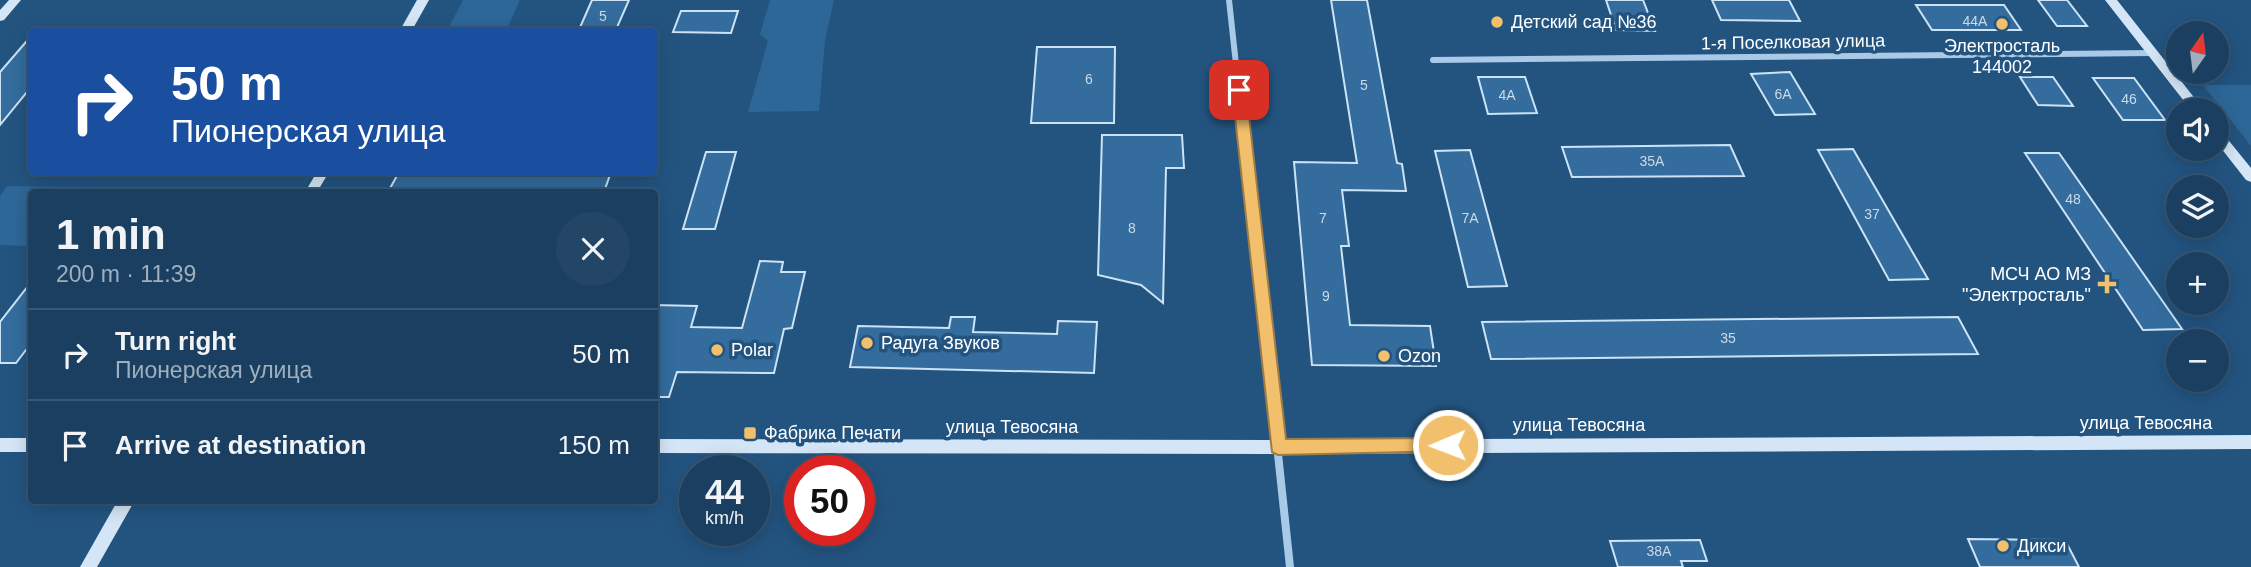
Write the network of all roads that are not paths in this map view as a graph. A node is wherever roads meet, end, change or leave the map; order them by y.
1 (15, 0) edge
2 (423, 0) edge
3 (1229, 0) edge
4 (2111, 0) edge
5 (0, 17) edge
6 (407, 28) edge
7 (2153, 53) junction
8 (1433, 60) dead end
9 (2189, 98) edge
10 (2229, 149) edge
11 (2251, 177) edge
12 (2251, 442) edge
13 (0, 445) edge
14 (28, 445) edge
15 (658, 446) edge
16 (1278, 447) junction
17 (125, 504) edge
18 (88, 567) edge
19 (1290, 567) edge

1 - 5 main road
2 - 6 main road
3 - 16 street
4 - 7 main road
7 - 8 street, 1-я Поселковая улица
7 - 9 main road
10 - 11 main road
12 - 16 main road, улица Тевосяна
13 - 14 main road
15 - 16 main road, улица Тевосяна
16 - 19 street
17 - 18 main road

